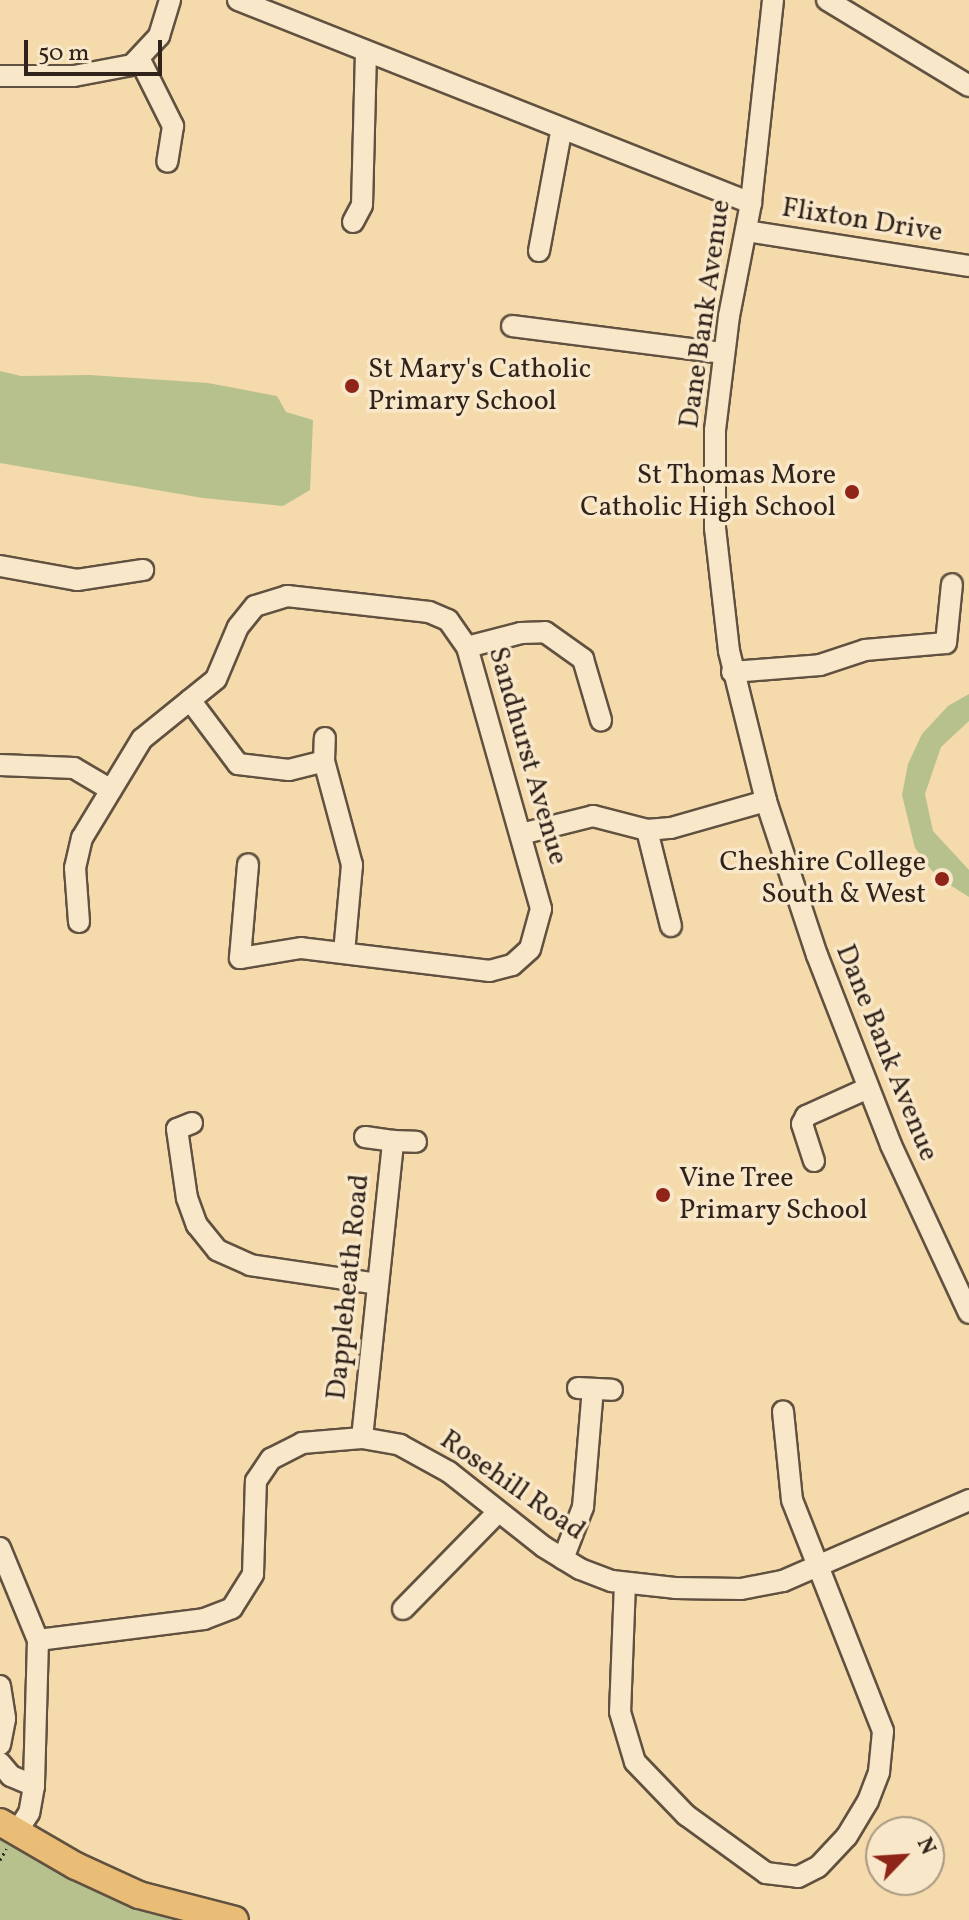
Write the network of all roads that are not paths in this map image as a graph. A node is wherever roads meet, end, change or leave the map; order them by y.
1 (170, 0) edge
2 (238, 0) edge
3 (773, 0) edge
4 (827, 0) edge
5 (366, 53) junction
6 (140, 60) junction
7 (0, 76) edge
8 (969, 86) edge
9 (561, 132) junction
10 (167, 162) dead end
11 (751, 203) junction
12 (353, 222) dead end
13 (746, 231) junction
14 (539, 251) dead end
15 (969, 266) edge
16 (512, 326) dead end
17 (723, 353) junction
18 (0, 566) edge
19 (143, 570) dead end
20 (952, 584) dead end
21 (467, 647) junction
22 (732, 672) junction
23 (190, 700) junction
24 (601, 720) dead end
25 (325, 738) dead end
26 (324, 761) junction
27 (0, 765) edge
28 (111, 790) junction
29 (766, 801) junction
30 (647, 830) junction
31 (521, 834) junction
32 (248, 864) dead end
33 (79, 922) dead end
34 (671, 926) dead end
35 (344, 953) junction
36 (868, 1088) junction
37 (177, 1127) dead end
38 (365, 1137) dead end
39 (393, 1141) junction
40 (416, 1142) dead end
41 (814, 1161) dead end
42 (378, 1284) junction
43 (969, 1313) edge
44 (594, 1389) dead end
45 (784, 1411) dead end
46 (362, 1438) junction
47 (969, 1500) edge
48 (498, 1512) junction
49 (0, 1548) edge
50 (563, 1559) junction
51 (820, 1567) junction
52 (625, 1583) junction
53 (416, 1604) dead end
54 (38, 1640) junction
55 (0, 1686) edge
56 (0, 1745) edge
57 (0, 1763) edge
58 (34, 1786) junction
59 (8, 1827) edge
60 (235, 1920) edge

1 - 6 street
2 - 5 street
3 - 11 street, Dane Bank Avenue
4 - 8 street
5 - 9 street
5 - 12 street
6 - 7 street
6 - 10 street
9 - 11 street
9 - 14 street
11 - 13 street, Dane Bank Avenue
13 - 15 street, Flixton Drive
13 - 17 street, Dane Bank Avenue
16 - 17 street
17 - 22 street, Dane Bank Avenue
18 - 19 street
20 - 22 street
21 - 23 street, Sandhurst Avenue
21 - 24 street
21 - 31 street, Sandhurst Avenue
22 - 29 street, Dane Bank Avenue
23 - 26 street
23 - 28 street, Sandhurst Avenue
25 - 26 street
26 - 35 street
27 - 28 street
28 - 33 street, Sandhurst Avenue
29 - 30 street
29 - 36 street, Dane Bank Avenue
30 - 31 street
30 - 34 street
31 - 35 street, Sandhurst Avenue
32 - 35 street, Sandhurst Avenue
36 - 41 street
36 - 43 street, Dane Bank Avenue
37 - 42 street
38 - 39 street, Dappleheath Road
39 - 40 street, Dappleheath Road
39 - 42 street, Dappleheath Road
42 - 46 street, Dappleheath Road
44 - 50 street
45 - 51 street
46 - 48 street, Rosehill Road
46 - 54 street, Rosehill Road
47 - 51 street, Rosehill Road
48 - 50 street, Rosehill Road
48 - 53 street
49 - 54 street
50 - 52 street, Rosehill Road
51 - 52 street, Rosehill Road
51 - 52 street
54 - 58 street
55 - 56 street
57 - 58 street
58 - 59 street
59 - 60 main road

